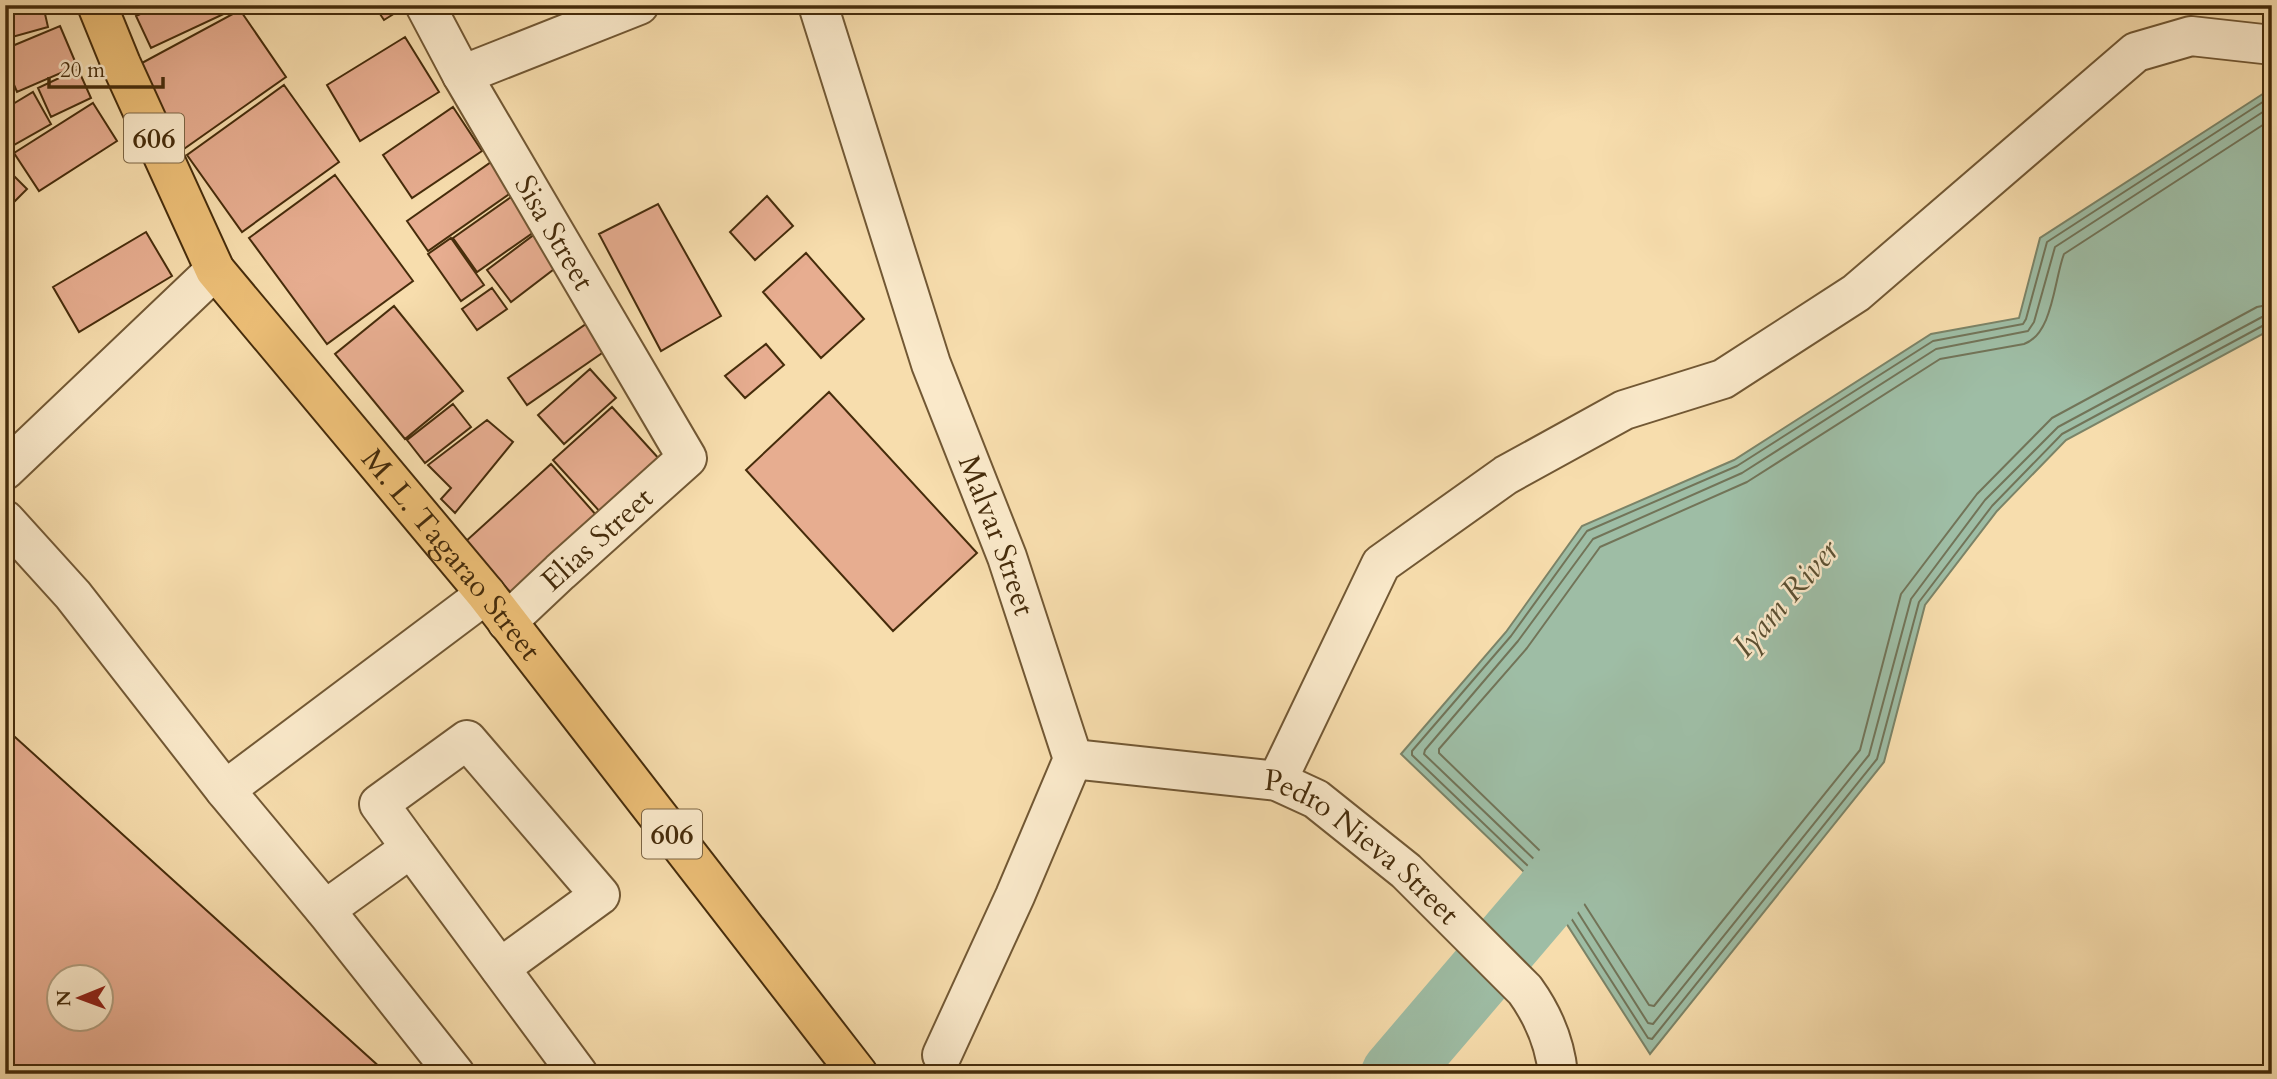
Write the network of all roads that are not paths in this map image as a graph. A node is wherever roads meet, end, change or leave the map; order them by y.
1 (97, 5) edge
2 (425, 5) edge
3 (639, 5) edge
4 (818, 5) edge
5 (2272, 45) edge
6 (462, 75) junction
7 (215, 270) junction
8 (687, 458) joint
9 (5, 470) edge
10 (5, 520) edge
11 (496, 608) junction
12 (1073, 759) junction
13 (1278, 781) junction
14 (225, 790) junction
15 (411, 848) junction
16 (325, 910) junction
17 (500, 968) junction
18 (942, 1055) dead end
19 (1557, 1068) edge
20 (455, 1074) edge
21 (578, 1074) edge
22 (858, 1074) edge

1 - 7 main road, M. L. Tagarao Street / 606
2 - 6 street, Sisa Street
3 - 6 street
4 - 12 street, Malvar Street
5 - 13 street
6 - 8 street, Sisa Street
7 - 9 street
7 - 11 main road, M. L. Tagarao Street / 606
8 - 11 street, Elias Street
10 - 14 street
11 - 14 street, Elias Street
11 - 22 main road, M. L. Tagarao Street / 606
12 - 13 street, Pedro Nieva Street
12 - 18 street
13 - 19 street, Pedro Nieva Street
14 - 16 street
15 - 16 street
15 - 17 street
15 - 17 street
16 - 20 street
17 - 21 street

